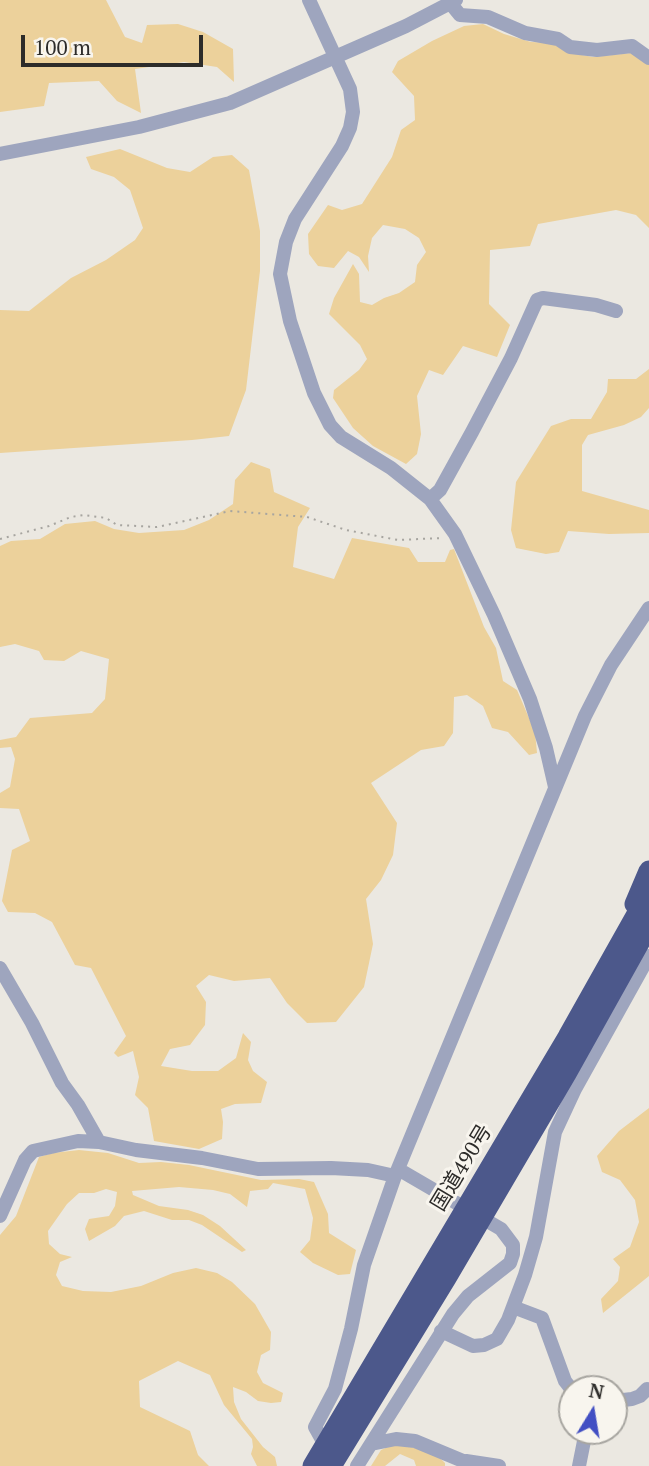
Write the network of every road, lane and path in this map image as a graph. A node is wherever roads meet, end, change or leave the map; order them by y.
1 (309, 0) edge
2 (453, 2) edge
3 (336, 56) junction
4 (649, 58) edge
5 (0, 155) edge
6 (616, 311) dead end
7 (430, 499) junction
8 (455, 534) junction
9 (0, 540) edge
10 (649, 608) edge
11 (555, 787) junction
12 (649, 871) edge
13 (649, 893) edge
14 (649, 925) edge
15 (649, 956) edge
16 (0, 968) edge
17 (608, 968) junction
18 (99, 1142) junction
19 (397, 1172) junction
20 (474, 1212) junction
21 (0, 1216) edge
22 (513, 1307) junction
23 (441, 1331) junction
24 (563, 1375) edge
25 (647, 1389) edge
26 (628, 1399) edge
27 (371, 1444) junction
28 (326, 1445) junction
29 (584, 1445) edge
30 (470, 1463) edge
31 (313, 1466) edge
32 (331, 1466) edge
33 (357, 1466) edge
34 (499, 1466) edge
35 (579, 1466) edge

1 - 3 street
2 - 3 street
2 - 4 street
3 - 5 street
3 - 7 street
6 - 7 street
7 - 8 street
8 - 9 path
8 - 11 street
10 - 11 street
11 - 19 street
12 - 17 highway
13 - 17 highway, 国道490号
14 - 20 highway, 国道490号
15 - 22 street
16 - 18 street
17 - 20 highway, 国道490号
18 - 19 street
18 - 21 street
19 - 20 street
19 - 28 street
20 - 23 street
20 - 28 highway, 国道490号
20 - 32 highway, 国道490号
22 - 23 street
22 - 24 street
23 - 27 street
25 - 26 street
27 - 30 street
27 - 33 street
28 - 31 highway, 国道490号
29 - 35 street
30 - 34 street

